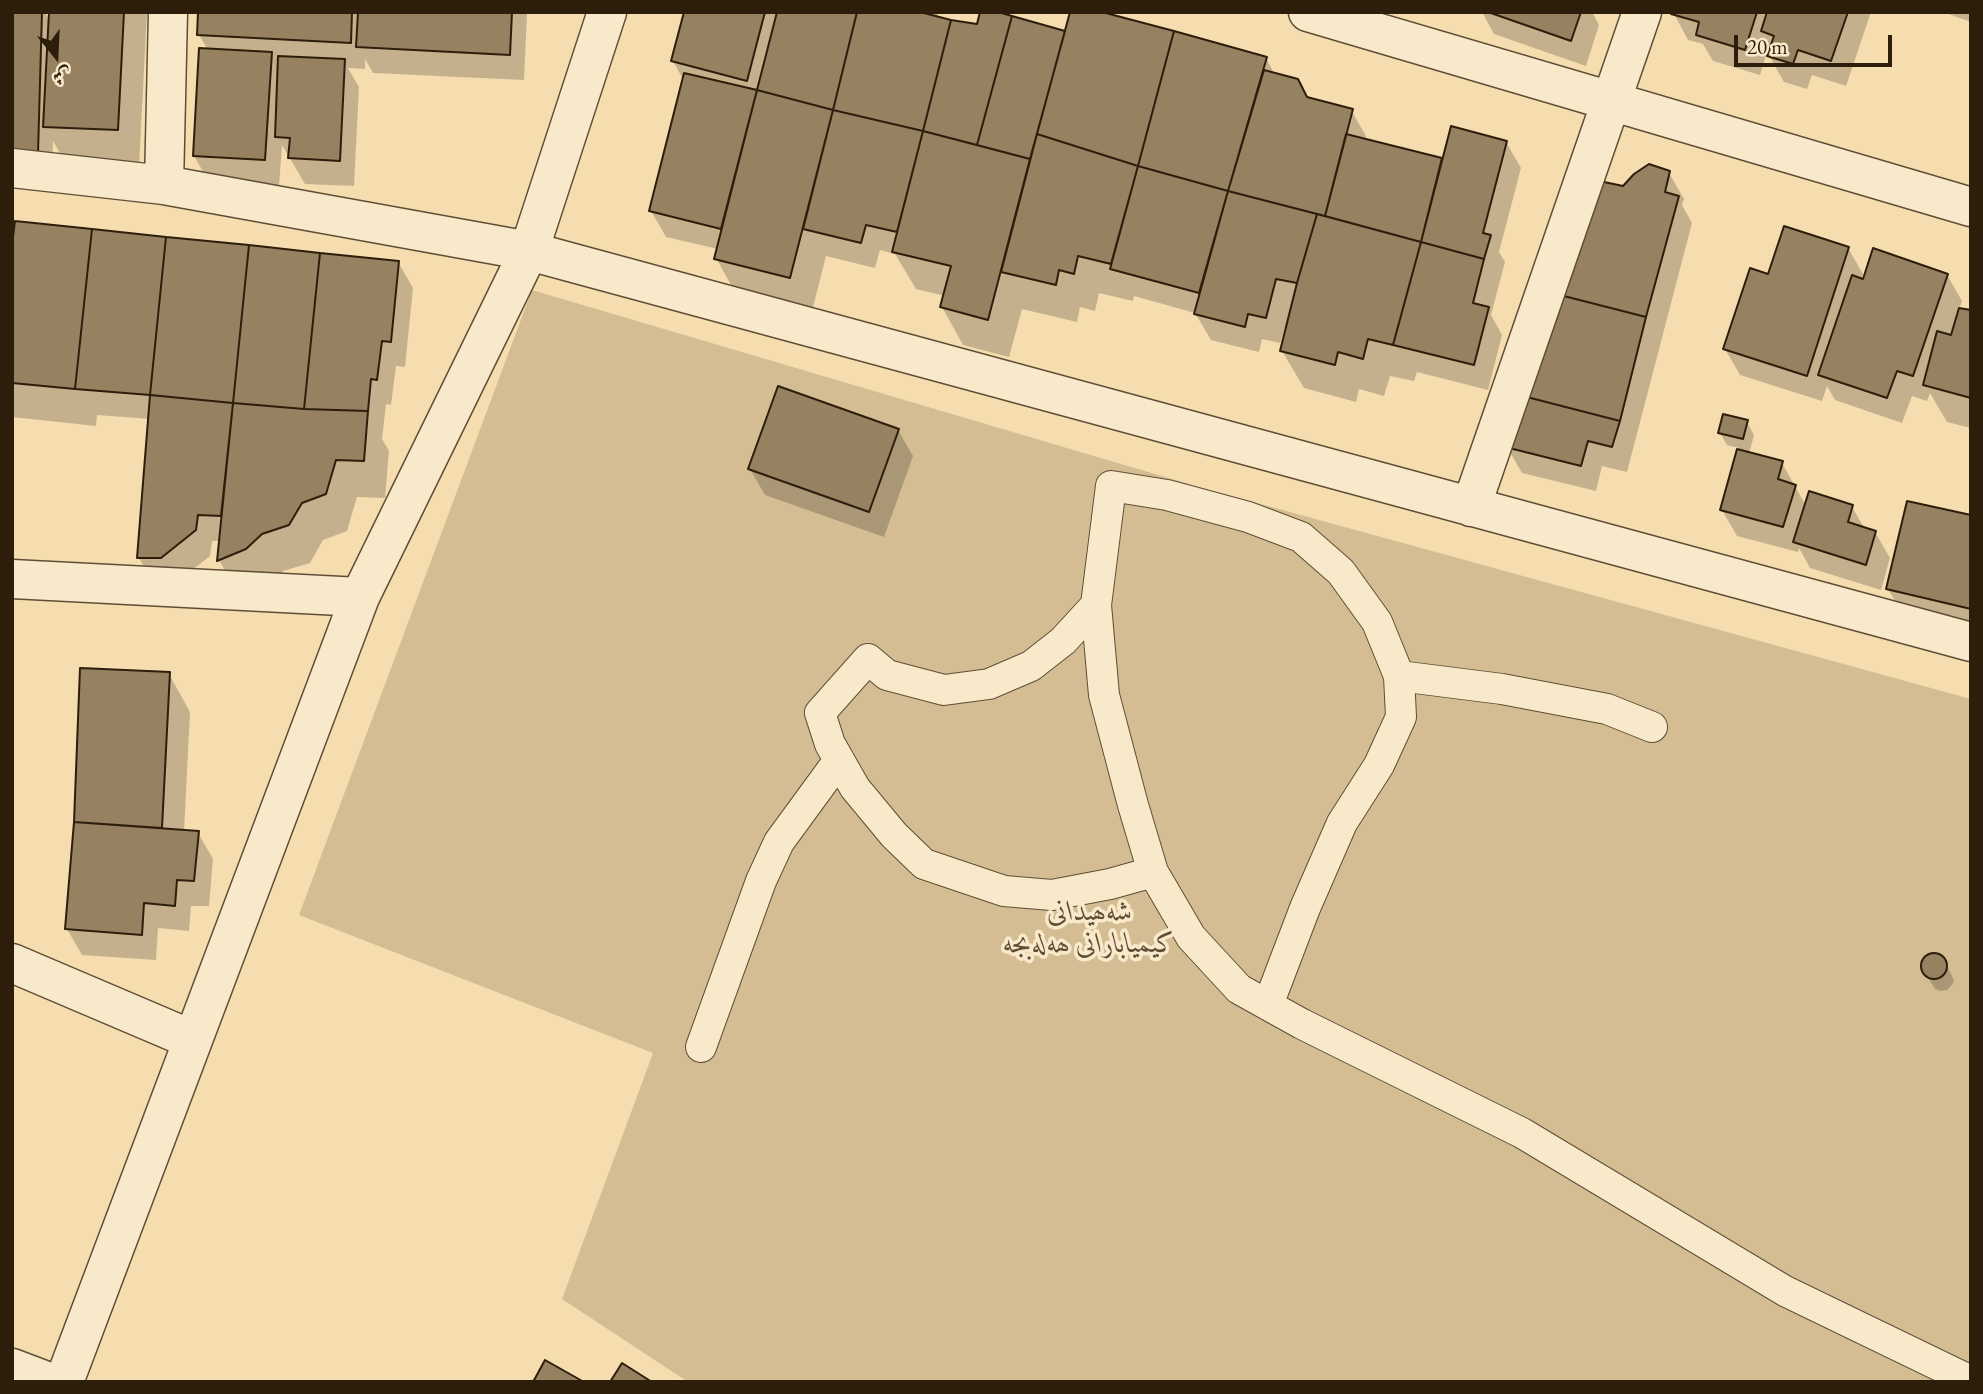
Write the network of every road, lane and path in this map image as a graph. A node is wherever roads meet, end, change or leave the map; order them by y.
1 (168, 12) edge
2 (607, 12) edge
3 (1308, 12) edge
4 (1642, 12) edge
5 (1612, 101) junction
6 (12, 168) edge
7 (164, 185) junction
8 (1971, 207) edge
9 (529, 251) junction
10 (1471, 507) junction
11 (12, 579) edge
12 (360, 597) junction
13 (1096, 605) junction
14 (1971, 642) edge
15 (1399, 676) junction
16 (1652, 727) dead end
17 (839, 760) junction
18 (1153, 872) junction
19 (12, 963) edge
20 (1268, 1005) junction
21 (193, 1040) junction
22 (701, 1047) dead end
23 (12, 1368) edge
24 (1971, 1381) edge
25 (49, 1382) edge
26 (64, 1382) edge

1 - 7 street
2 - 9 street
3 - 5 street
4 - 5 street
5 - 8 street
5 - 10 street
6 - 7 street
7 - 9 street
9 - 10 street
9 - 12 street
10 - 14 street
11 - 12 street
12 - 21 street
13 - 15 lane
13 - 17 lane
13 - 18 lane
15 - 16 lane
15 - 20 lane
17 - 18 lane
17 - 22 lane
18 - 20 lane
19 - 21 street
20 - 24 lane
21 - 26 street
23 - 25 street

